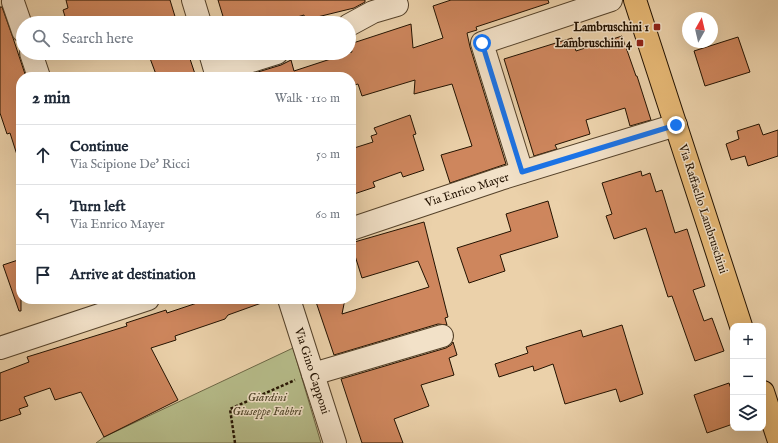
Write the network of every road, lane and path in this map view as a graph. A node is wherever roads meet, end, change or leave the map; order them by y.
1 (193, 0) edge
2 (611, 0) edge
3 (635, 0) edge
4 (10, 2) edge
5 (396, 5) dead end
6 (16, 16) edge
7 (198, 16) edge
8 (356, 21) edge
9 (33, 60) edge
10 (246, 60) edge
11 (214, 67) edge
12 (37, 72) edge
13 (676, 125) junction
14 (522, 172) junction
15 (356, 227) edge
16 (118, 304) edge
17 (290, 304) edge
18 (740, 323) edge
19 (442, 336) dead end
20 (0, 348) edge
21 (307, 376) junction
22 (764, 395) edge
23 (778, 438) edge
24 (235, 443) edge
25 (335, 443) edge

1 - 7 street
2 - 14 street
3 - 13 main road, Via Raffaello Lambruschini
4 - 6 street
5 - 8 street
9 - 12 street
10 - 11 street
13 - 14 street, Via Enrico Mayer
13 - 18 main road, Via Raffaello Lambruschini
14 - 15 street, Via Enrico Mayer
16 - 20 street
17 - 21 street, Via Gino Capponi
19 - 21 street
21 - 24 path
21 - 25 street, Via Gino Capponi
22 - 23 main road

